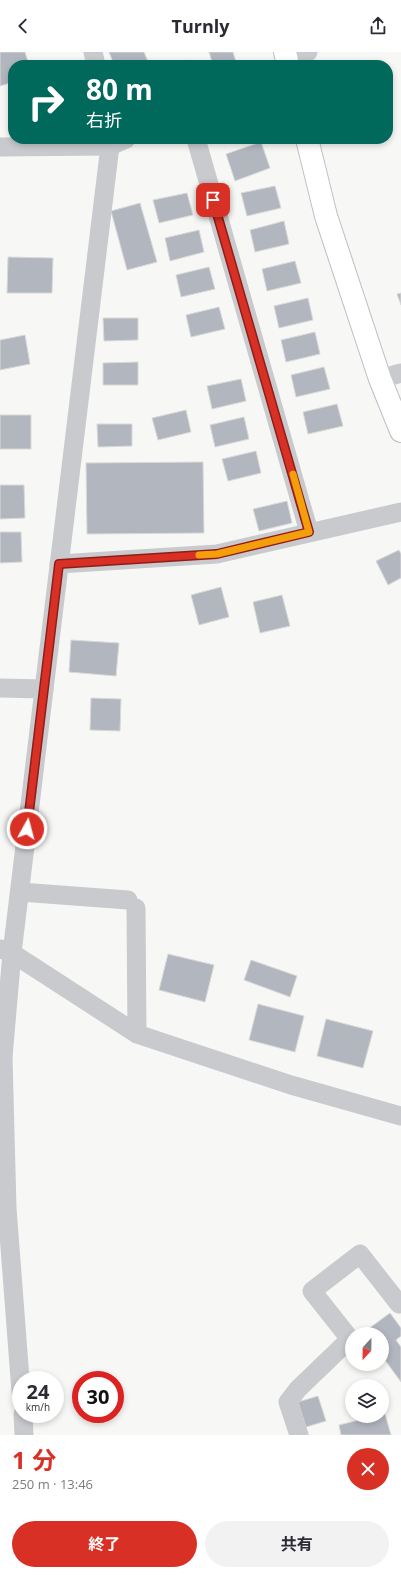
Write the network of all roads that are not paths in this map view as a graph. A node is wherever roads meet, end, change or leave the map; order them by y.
1 (308, 52) edge
2 (286, 58) edge
3 (58, 144) edge
4 (115, 144) edge
5 (197, 144) edge
6 (308, 144) edge
7 (0, 147) edge
8 (401, 373) edge
9 (380, 379) junction
10 (401, 431) edge
11 (401, 512) edge
12 (309, 532) junction
13 (59, 564) junction
14 (0, 688) edge
15 (44, 689) junction
16 (20, 892) junction
17 (6, 951) edge
18 (137, 1034) junction
19 (401, 1116) edge
20 (401, 1303) edge
21 (19, 1371) edge
22 (23, 1423) edge
23 (24, 1435) edge
24 (299, 1435) edge

1 - 2 street
3 - 7 street
4 - 13 street
5 - 12 street
6 - 9 street
8 - 9 street
9 - 10 street
11 - 12 street
12 - 13 street
13 - 15 street
14 - 15 street
15 - 16 street
16 - 17 street
16 - 18 street
17 - 18 street
17 - 21 street
18 - 19 street
20 - 24 street
22 - 23 street

